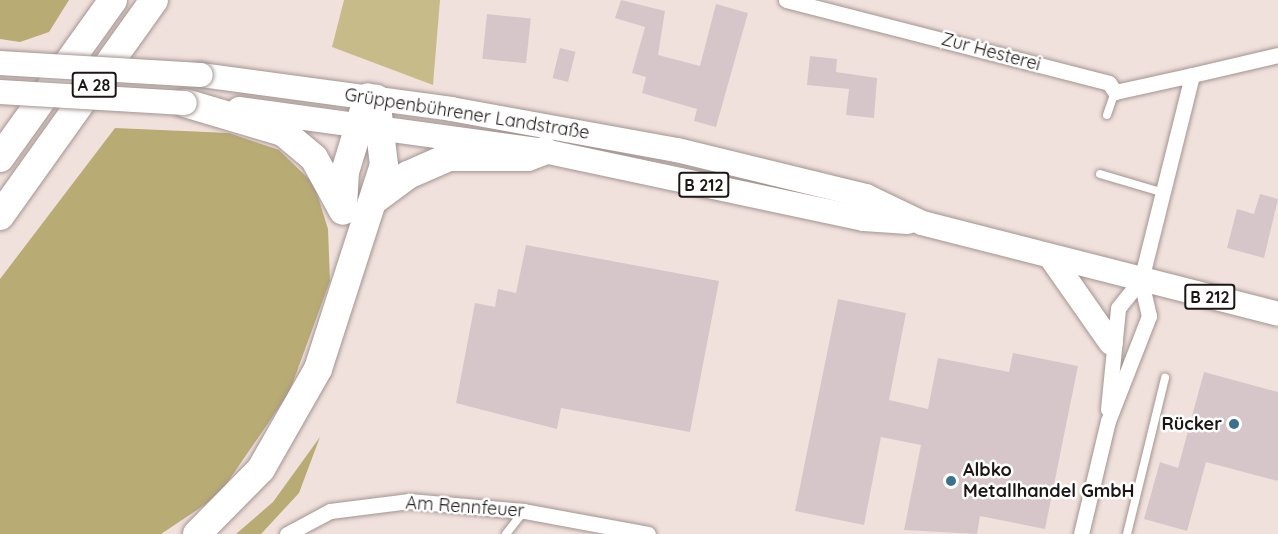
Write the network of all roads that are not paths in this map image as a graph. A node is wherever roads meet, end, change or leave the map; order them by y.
1 (113, 0) edge
2 (154, 0) edge
3 (786, 0) edge
4 (1278, 55) edge
5 (8, 61) edge
6 (1191, 75) junction
7 (0, 92) edge
8 (1115, 92) junction
9 (372, 97) junction
10 (185, 103) junction
11 (1107, 116) dead end
12 (369, 126) junction
13 (544, 151) junction
14 (0, 158) edge
15 (1100, 174) dead end
16 (1164, 193) junction
17 (374, 201) junction
18 (343, 211) junction
19 (0, 216) edge
20 (922, 223) junction
21 (1050, 256) junction
22 (349, 272) junction
23 (1141, 280) junction
24 (1278, 314) edge
25 (1111, 342) junction
26 (1165, 378) dead end
27 (1108, 421) junction
28 (524, 510) junction
29 (197, 534) edge
30 (287, 534) edge
31 (506, 534) edge
32 (648, 534) edge
33 (1081, 534) edge
34 (1127, 534) edge

1 - 14 highway, A 28
2 - 19 highway, A 28
3 - 8 street, Zur Hesterei
4 - 6 street
5 - 9 main road, Grüppenbührener Landstraße / B 212, bridge
6 - 8 street
6 - 16 street
7 - 10 main road, Grüppenbührener Landstraße / B 212, bridge
8 - 11 lane
9 - 12 highway
9 - 20 main road, Grüppenbührener Landstraße / B 212
10 - 12 main road, Grüppenbührener Landstraße / B 212
10 - 18 highway
12 - 13 main road, Grüppenbührener Landstraße / B 212
12 - 17 highway
12 - 18 highway
13 - 17 highway
13 - 20 main road, Grüppenbührener Landstraße / B 212
15 - 16 lane
16 - 23 street
17 - 22 highway
18 - 22 highway
20 - 21 main road, Grüppenbührener Landstraße / B 212
21 - 23 main road, Grüppenbührener Landstraße / B 212
21 - 25 main road
22 - 29 highway
23 - 24 main road, Grüppenbührener Landstraße / B 212
23 - 25 street
23 - 27 street
25 - 27 street
26 - 34 lane
27 - 33 street
28 - 30 street, Am Rennfeuer
28 - 31 lane
28 - 32 street, Am Rennfeuer

